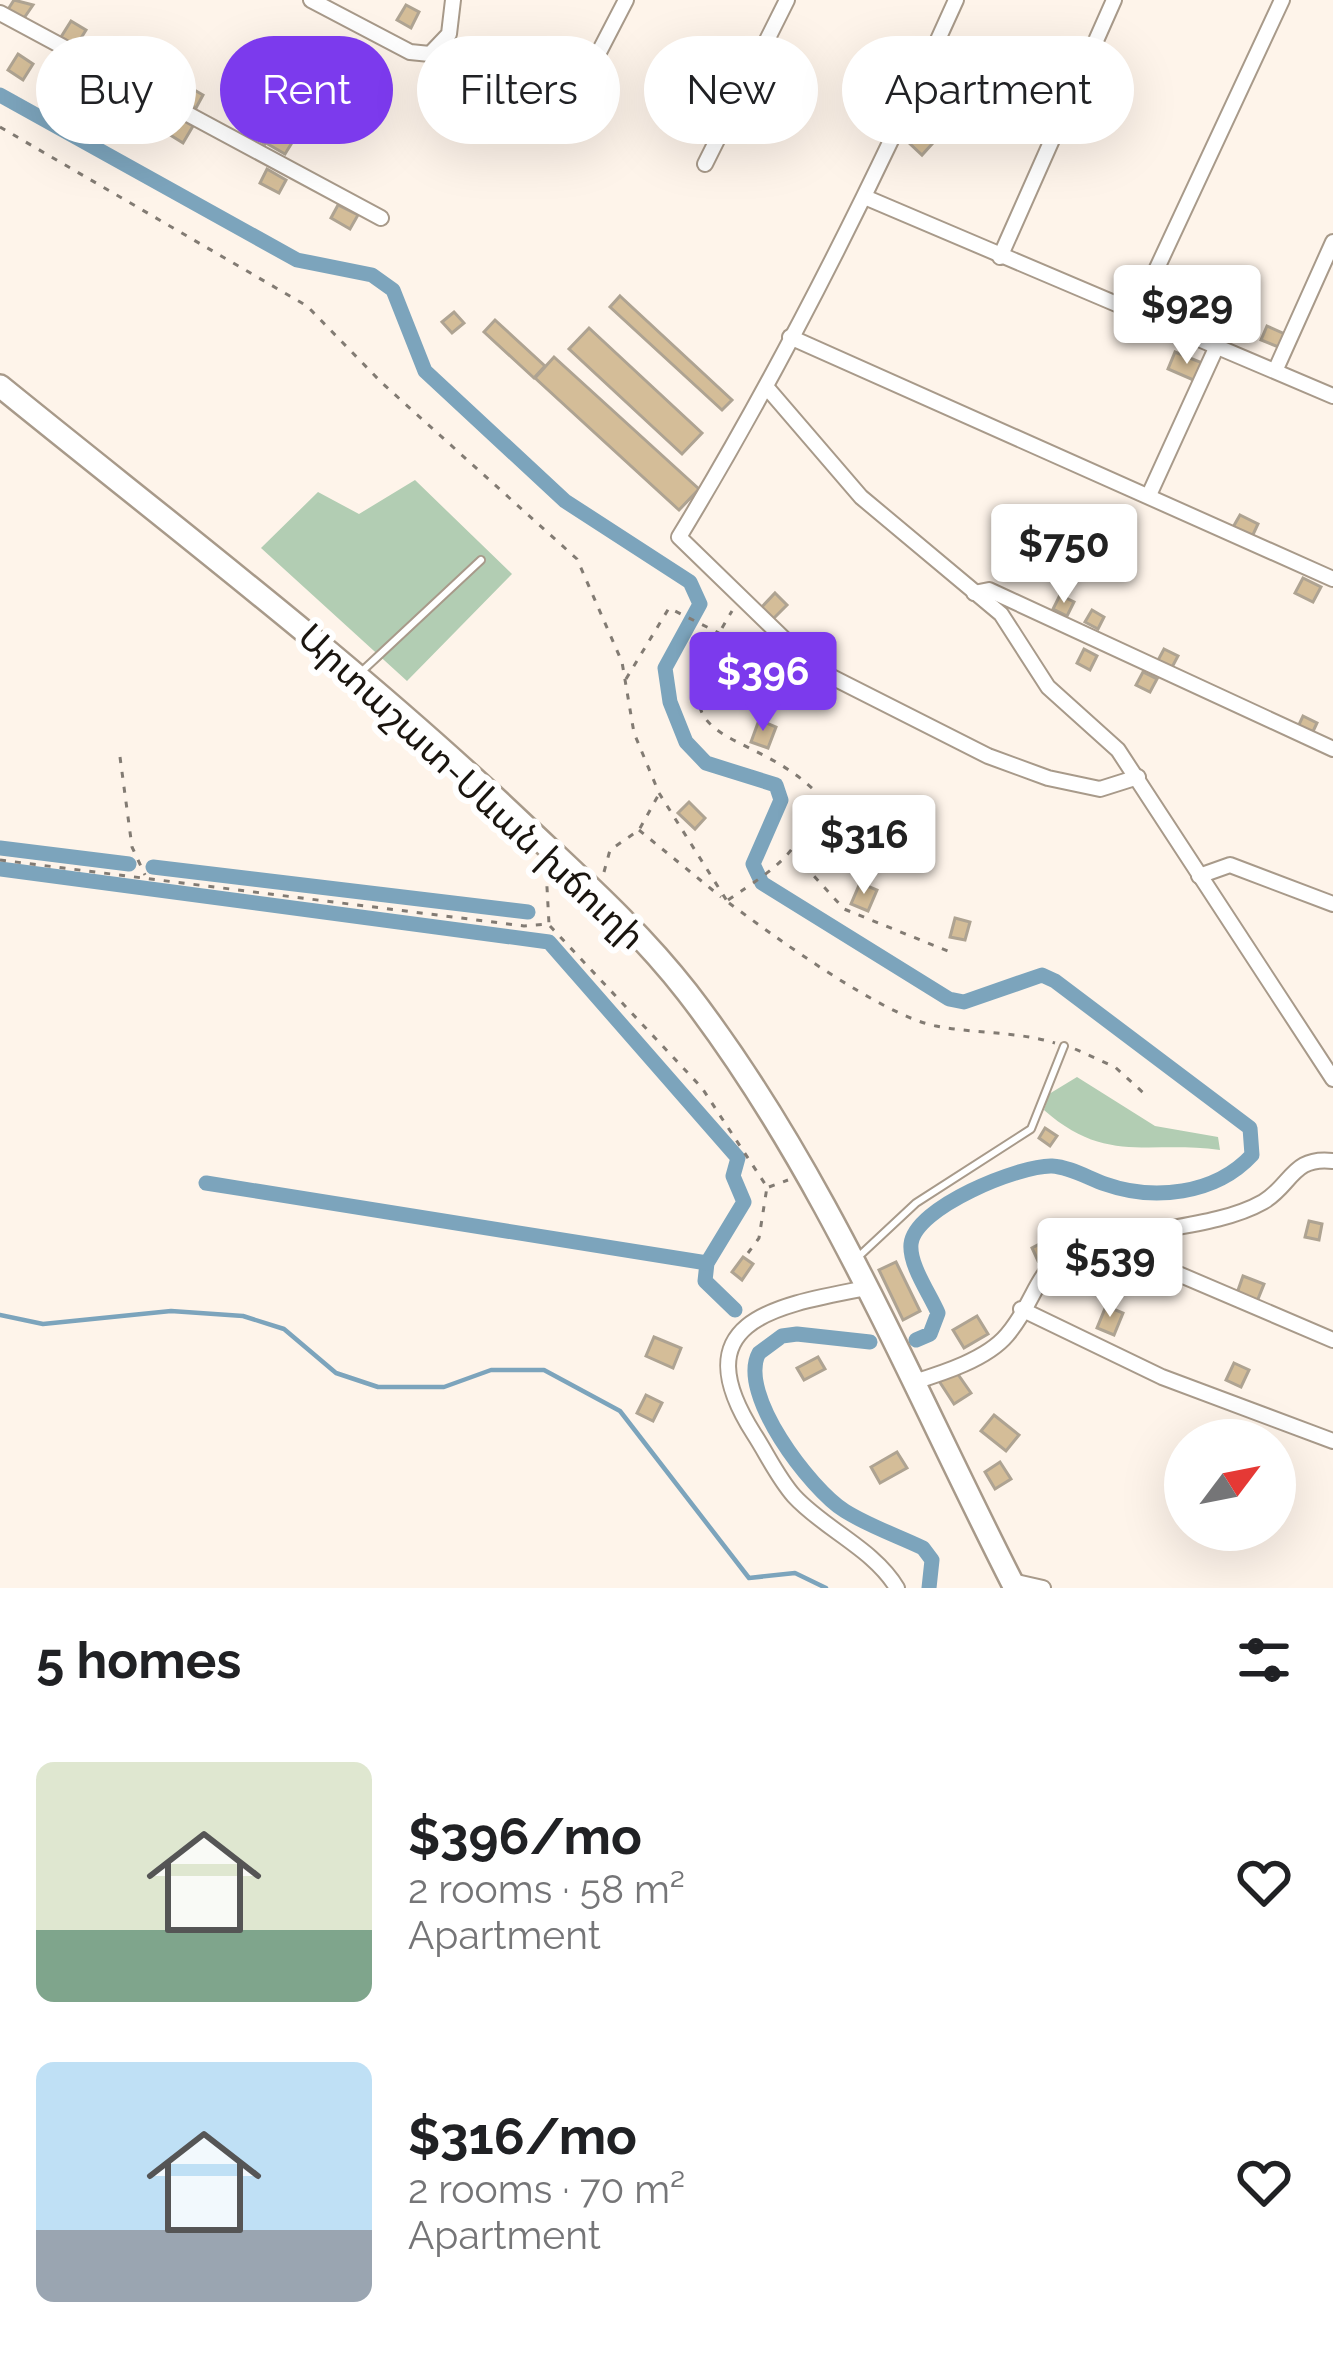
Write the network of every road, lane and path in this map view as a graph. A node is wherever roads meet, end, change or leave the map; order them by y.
1 (311, 0) edge
2 (453, 0) edge
3 (626, 0) edge
4 (787, 0) edge
5 (956, 0) edge
6 (1114, 0) edge
7 (1282, 0) edge
8 (0, 13) edge
9 (607, 36) edge
10 (0, 127) edge
11 (705, 164) dead end
12 (867, 198) junction
13 (381, 218) dead end
14 (1333, 242) edge
15 (1000, 256) junction
16 (1137, 311) junction
17 (790, 337) junction
18 (1216, 346) junction
19 (1276, 369) junction
20 (0, 386) edge
21 (769, 390) junction
22 (1333, 396) edge
23 (1149, 495) junction
24 (481, 560) dead end
25 (1333, 579) edge
26 (974, 593) junction
27 (739, 600) junction
28 (718, 633) junction
29 (357, 675) junction
30 (625, 681) junction
31 (1333, 749) edge
32 (120, 757) dead end
33 (1138, 777) junction
34 (659, 793) junction
35 (639, 830) junction
36 (550, 850) junction
37 (793, 853) junction
38 (0, 860) edge
39 (1199, 876) junction
40 (146, 877) junction
41 (597, 894) junction
42 (727, 901) junction
43 (1333, 904) edge
44 (549, 924) junction
45 (955, 954) dead end
46 (1064, 1046) junction
47 (1333, 1079) edge
48 (1149, 1098) dead end
49 (1333, 1161) edge
50 (805, 1174) junction
51 (767, 1187) junction
52 (1112, 1246) junction
53 (748, 1253) dead end
54 (854, 1262) junction
55 (867, 1288) junction
56 (1022, 1310) junction
57 (1333, 1340) edge
58 (914, 1382) junction
59 (1333, 1441) edge
60 (1014, 1584) edge
61 (897, 1588) edge
62 (1043, 1588) edge

1 - 2 street
3 - 9 street
4 - 11 street
5 - 12 street
6 - 15 street
7 - 16 street
8 - 13 street
10 - 30 path
12 - 15 street
12 - 17 street
14 - 19 street
15 - 16 street
16 - 18 street
17 - 21 street
17 - 23 street
18 - 19 street
18 - 23 street
19 - 22 street
20 - 29 main road, Արտաշատ-Սևան խճուղի
21 - 26 street
21 - 27 street
23 - 25 street
24 - 29 lane
26 - 31 street
26 - 33 street
27 - 28 path
27 - 33 street
28 - 30 path
28 - 37 path
29 - 36 main road, Արտաշատ-Սևան խճուղի
30 - 34 path
32 - 40 path
33 - 39 street
34 - 35 path
34 - 42 path
35 - 41 path
35 - 42 path
36 - 41 main road, Արտաշատ-Սևան խճուղի
36 - 44 path
37 - 42 path
37 - 45 path
38 - 40 path
39 - 43 street
39 - 47 street
40 - 44 path
41 - 50 main road, Արտաշատ-Սևան խճուղի
42 - 46 path
44 - 51 path
46 - 48 path
46 - 54 lane
49 - 52 street
50 - 51 path
50 - 54 main road, Արտաշատ-Սևան խճուղի
51 - 53 path
52 - 56 street
52 - 57 street
54 - 55 main road, Արտաշատ-Սևան խճուղի
55 - 58 main road, Արտաշատ-Սևան խճուղի
55 - 61 street
56 - 58 street
56 - 59 street
58 - 60 main road, Արտաշատ-Սևան խճուղի
60 - 62 street

